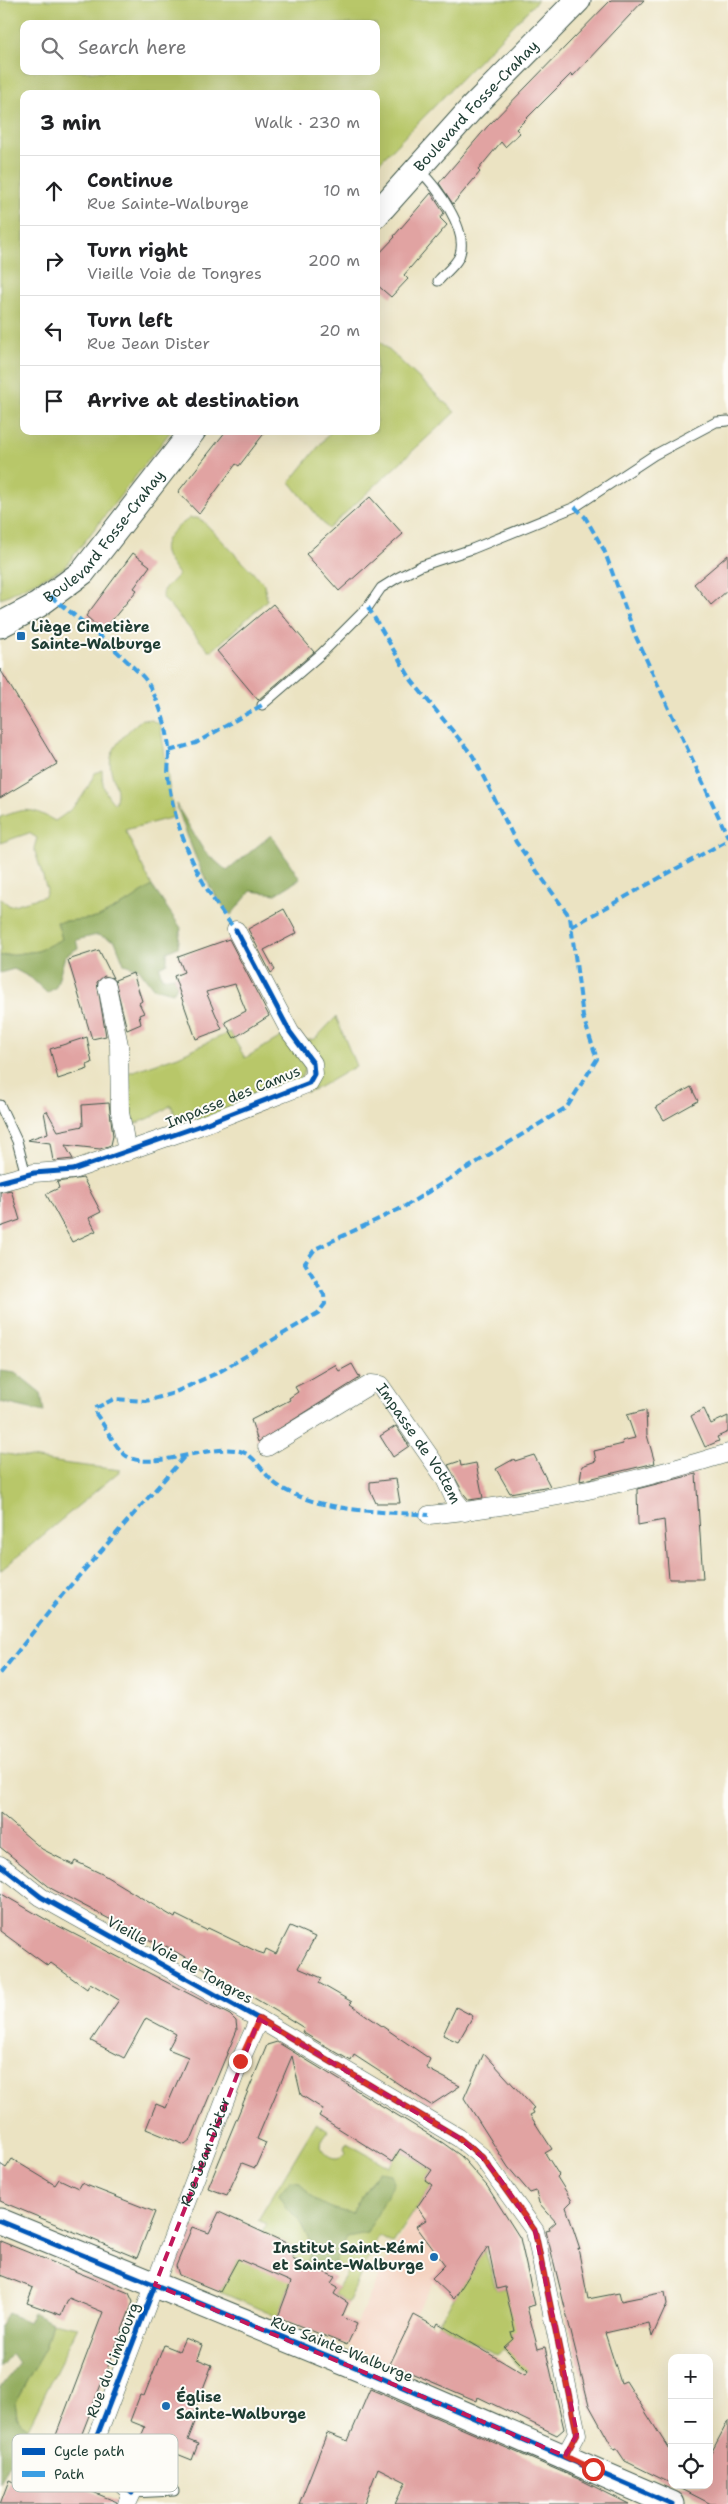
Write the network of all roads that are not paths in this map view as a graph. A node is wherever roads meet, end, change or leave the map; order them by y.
1 (578, 0) edge
2 (417, 168) junction
3 (380, 210) edge
4 (438, 281) dead end
5 (728, 420) edge
6 (190, 435) edge
7 (0, 625) edge
8 (262, 704) dead end
9 (236, 930) dead end
10 (107, 986) dead end
11 (0, 1105) edge
12 (127, 1152) junction
13 (26, 1175) junction
14 (0, 1182) edge
15 (268, 1447) dead end
16 (728, 1453) edge
17 (465, 1512) junction
18 (429, 1515) dead end
19 (0, 1865) edge
20 (259, 2019) junction
21 (0, 2221) edge
22 (156, 2285) junction
23 (98, 2434) edge
24 (565, 2456) junction
25 (168, 2492) edge
26 (129, 2498) edge
27 (672, 2504) edge

1 - 2 street, Boulevard Fosse-Crahay
2 - 3 street, Boulevard Fosse-Crahay
2 - 4 lane
5 - 8 lane
6 - 7 street, Boulevard Fosse-Crahay
9 - 12 street, Impasse des Camus
10 - 12 street
11 - 13 lane
12 - 13 street, Impasse des Camus
13 - 14 street, Impasse des Camus
15 - 17 street, Impasse de Vottem
16 - 17 street, Impasse de Vottem
17 - 18 street, Impasse de Vottem
19 - 20 street, Vieille Voie de Tongres
20 - 22 street, Rue Jean Dister
20 - 24 street, Vieille Voie de Tongres
21 - 22 street, Rue Sainte-Walburge
22 - 23 street, Rue du Limbourg
22 - 24 street, Rue Sainte-Walburge
24 - 27 street, Rue Sainte-Walburge
25 - 26 lane

